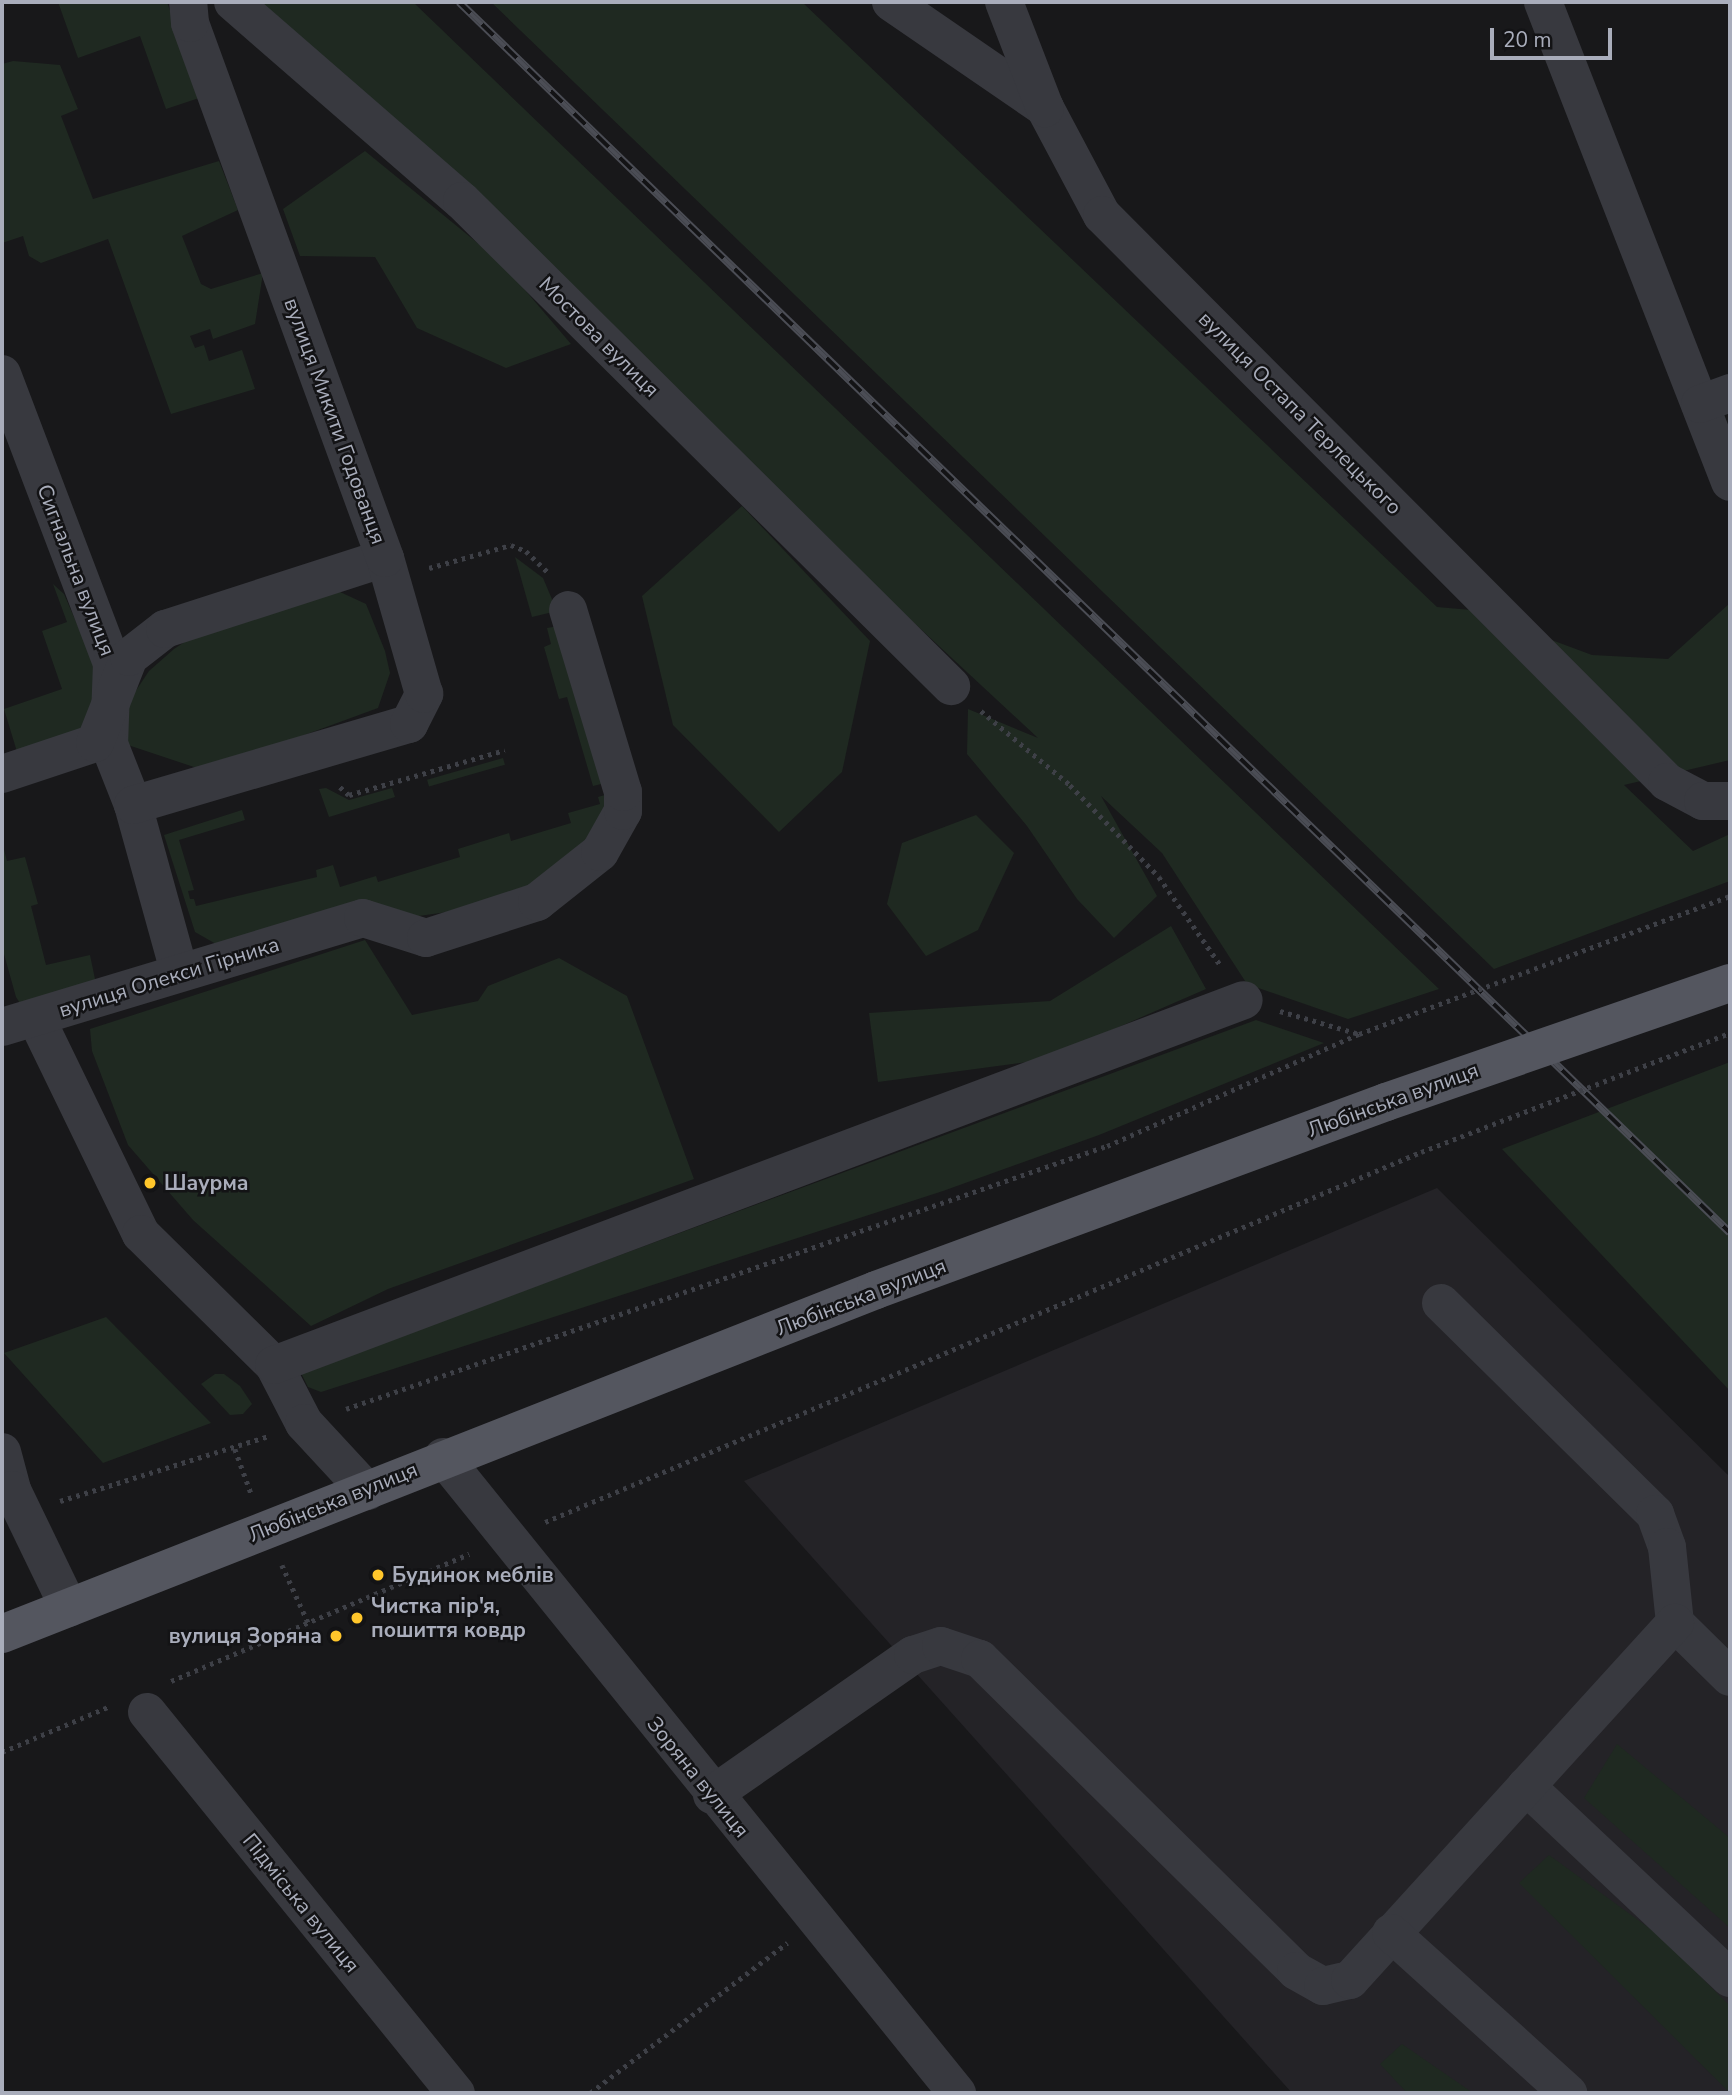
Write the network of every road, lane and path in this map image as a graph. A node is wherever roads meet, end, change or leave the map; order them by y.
1 (188, 2) edge
2 (233, 2) edge
3 (891, 2) edge
4 (1004, 2) edge
5 (1544, 2) edge
6 (1045, 108) junction
7 (2, 374) edge
8 (1715, 398) edge
9 (1730, 482) edge
10 (388, 568) junction
11 (568, 610) joint
12 (951, 686) joint
13 (108, 711) junction
14 (2, 774) edge
15 (1730, 801) edge
16 (133, 805) junction
17 (1730, 896) edge
18 (179, 971) junction
19 (1730, 983) edge
20 (1244, 1000) junction
21 (19, 1023) edge
22 (1730, 1032) edge
23 (1359, 1034) junction
24 (1441, 1303) dead end
25 (274, 1365) junction
26 (304, 1423) junction
27 (2, 1452) edge
28 (443, 1457) junction
29 (367, 1491) junction
30 (22, 1512) junction
31 (509, 1537) junction
32 (69, 1608) junction
33 (1675, 1623) junction
34 (2, 1634) edge
35 (1730, 1677) edge
36 (141, 1700) junction
37 (2, 1752) edge
38 (1526, 1786) junction
39 (712, 1795) junction
40 (815, 1921) junction
41 (1391, 1933) junction
42 (1730, 1978) edge
43 (456, 2093) edge
44 (590, 2093) edge
45 (957, 2093) edge
46 (1568, 2093) edge

1 - 10 street, вулиця Микити Годованця
2 - 12 street, Мостова вулиця
3 - 6 street, вулиця Остапа Терлецького
4 - 6 street
5 - 8 street
6 - 15 street, вулиця Остапа Терлецького
7 - 13 street, Сигнальна вулиця
8 - 9 street
10 - 11 path
10 - 13 street, вулиця Микити Годованця
10 - 16 street
11 - 18 street, вулиця Олекси Гірника
12 - 20 path
13 - 14 street, вулиця Микити Годованця
13 - 16 street, Сигнальна вулиця
16 - 18 street, Сигнальна вулиця
17 - 23 path, bridge
18 - 21 street, вулиця Олекси Гірника
19 - 28 main road, Любінська вулиця, bridge
20 - 23 path
20 - 25 street
21 - 25 street, вулиця Олекси Гірника
22 - 31 path, bridge
23 - 26 path
24 - 33 street
25 - 26 street, вулиця Олекси Гірника
26 - 29 street, вулиця Олекси Гірника
26 - 30 path
27 - 30 street
28 - 29 main road, Любінська вулиця
28 - 31 street, Зоряна вулиця
29 - 32 main road, Любінська вулиця
30 - 32 street
31 - 36 path
31 - 39 street, Зоряна вулиця
32 - 34 main road, Любінська вулиця
33 - 35 street
33 - 38 street
36 - 37 path
36 - 43 street, Підміська вулиця
38 - 41 street
38 - 42 street
39 - 40 street, Зоряна вулиця
39 - 41 street
40 - 44 path
40 - 45 street, Зоряна вулиця
41 - 46 street

